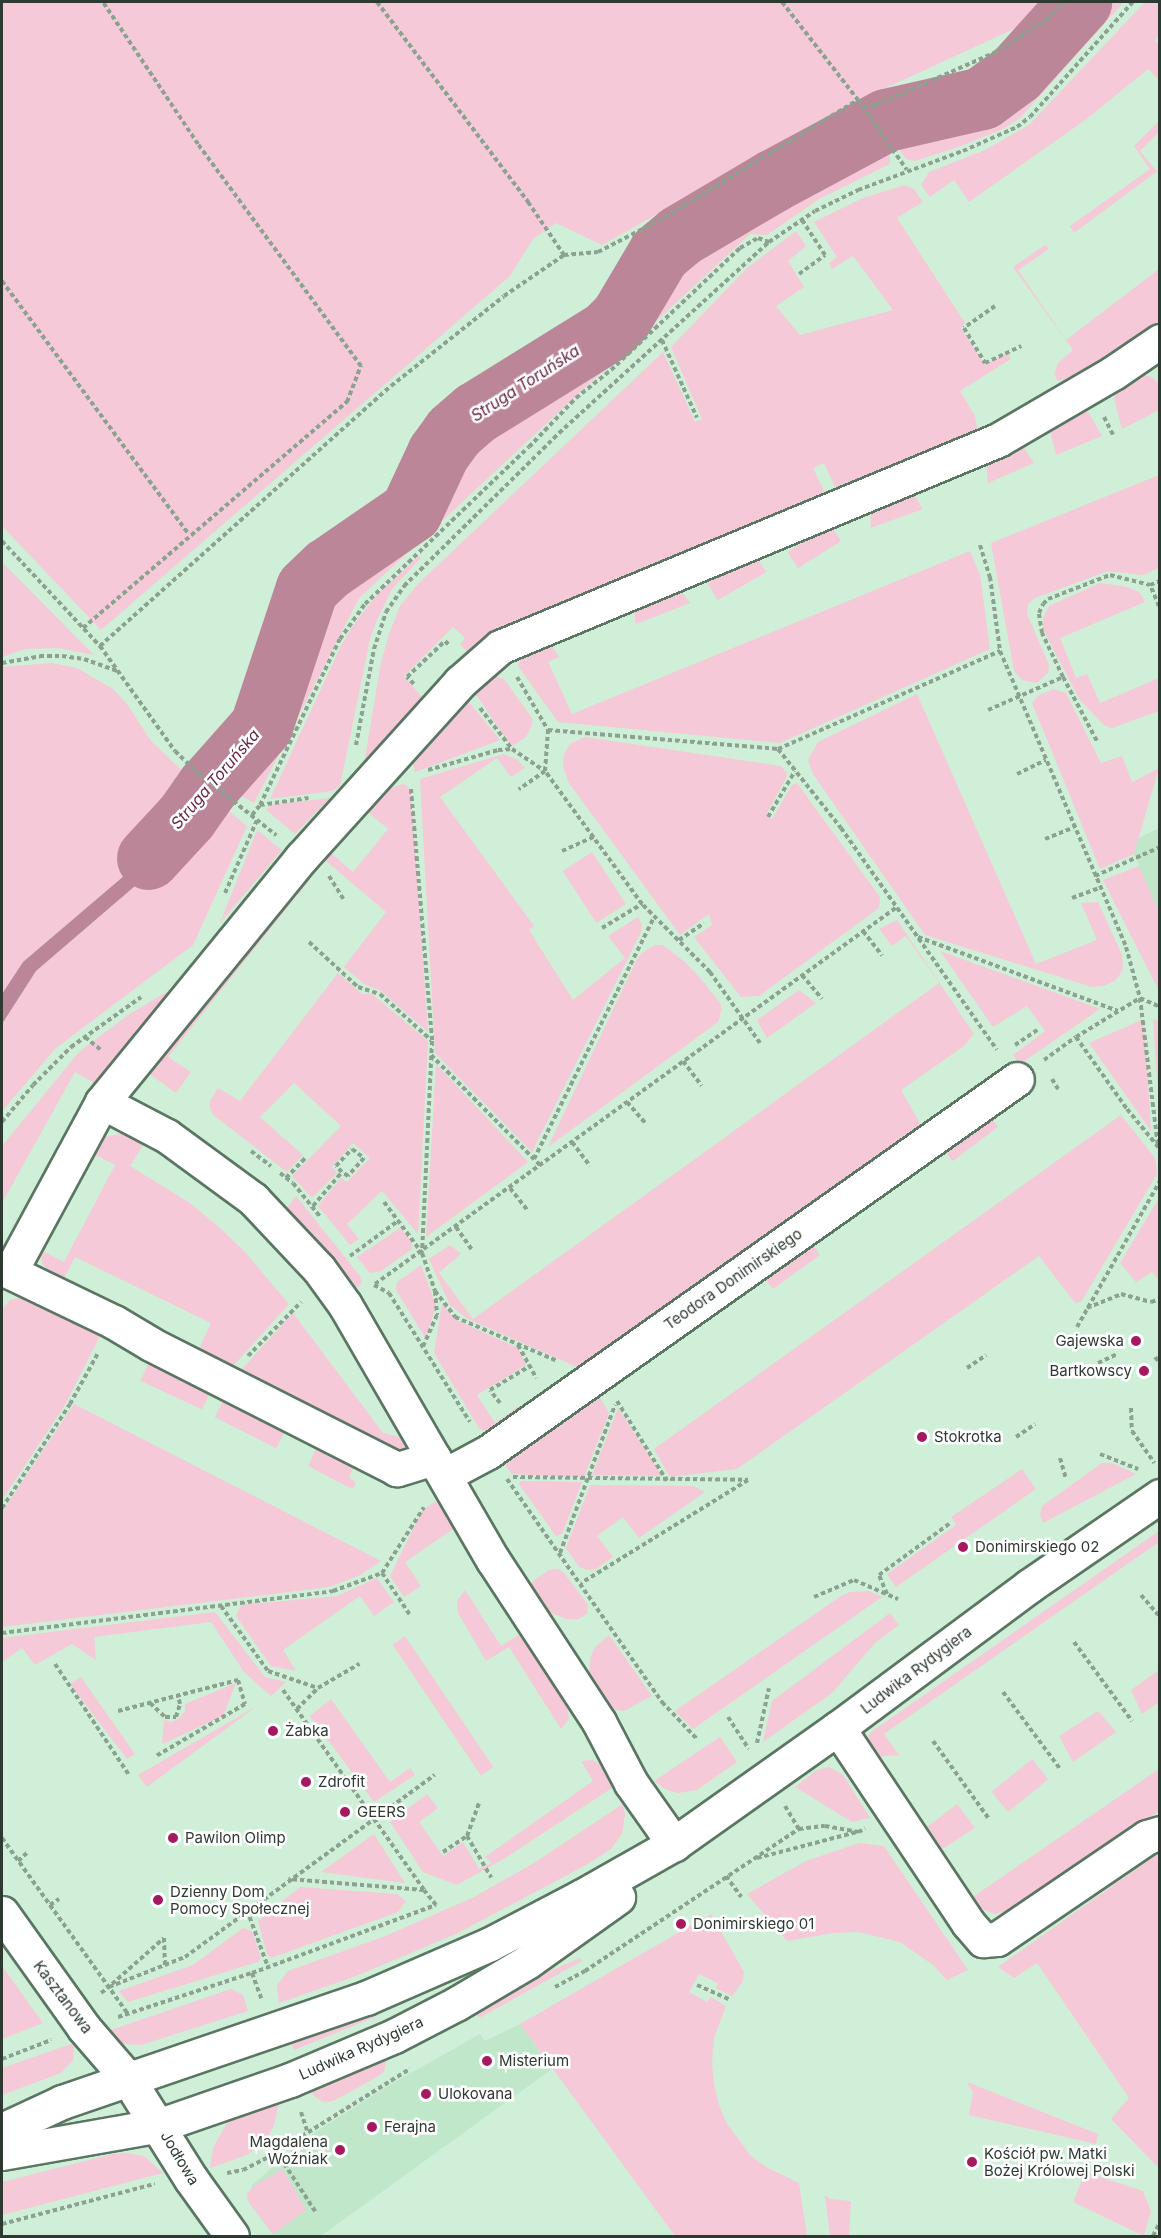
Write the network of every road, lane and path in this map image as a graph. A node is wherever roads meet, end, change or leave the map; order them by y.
1 (103, 2) edge
2 (378, 2) edge
3 (782, 2) edge
4 (1064, 2) edge
5 (1132, 2) edge
6 (858, 100) junction
7 (863, 107) junction
8 (907, 170) junction
9 (802, 220) junction
10 (769, 242) junction
11 (564, 255) junction
12 (799, 274) dead end
13 (2, 281) edge
14 (995, 306) dead end
15 (662, 340) junction
16 (1160, 341) edge
17 (1021, 346) dead end
18 (697, 418) dead end
19 (189, 535) junction
20 (2, 541) edge
21 (980, 546) dead end
22 (1160, 581) edge
23 (1150, 585) junction
24 (1159, 606) edge
25 (83, 628) junction
26 (100, 645) junction
27 (500, 647) junction
28 (1000, 651) junction
29 (2, 663) edge
30 (119, 672) junction
31 (1063, 677) junction
32 (459, 682) junction
33 (1019, 697) junction
34 (988, 710) dead end
35 (549, 730) junction
36 (1098, 743) dead end
37 (778, 749) junction
38 (355, 750) dead end
39 (1046, 760) junction
40 (545, 771) junction
41 (795, 771) junction
42 (1017, 774) dead end
43 (411, 787) dead end
44 (519, 789) dead end
45 (316, 797) dead end
46 (260, 805) junction
47 (252, 816) junction
48 (768, 817) dead end
49 (1074, 827) junction
50 (594, 837) junction
51 (1045, 838) dead end
52 (1160, 847) edge
53 (562, 851) dead end
54 (302, 857) junction
55 (1095, 876) junction
56 (1100, 888) junction
57 (1072, 898) dead end
58 (642, 904) junction
59 (897, 907) junction
60 (654, 917) junction
61 (704, 923) dead end
62 (602, 928) dead end
63 (863, 931) junction
64 (917, 936) junction
65 (679, 940) junction
66 (309, 942) dead end
67 (882, 955) dead end
68 (802, 975) junction
69 (143, 995) dead end
70 (1140, 998) junction
71 (822, 999) dead end
72 (1160, 1007) edge
73 (1118, 1011) junction
74 (743, 1017) junction
75 (1076, 1037) junction
76 (432, 1041) junction
77 (760, 1043) dead end
78 (431, 1055) junction
79 (683, 1061) junction
80 (1017, 1079) junction
81 (702, 1086) dead end
82 (102, 1102) junction
83 (627, 1102) junction
84 (2, 1122) edge
85 (647, 1125) dead end
86 (572, 1142) junction
87 (1159, 1148) edge
88 (306, 1157) dead end
89 (534, 1159) junction
90 (540, 1165) junction
91 (590, 1166) dead end
92 (342, 1172) junction
93 (286, 1178) dead end
94 (1160, 1181) edge
95 (510, 1188) junction
96 (384, 1202) dead end
97 (313, 1206) dead end
98 (528, 1210) dead end
99 (398, 1221) junction
100 (456, 1227) junction
101 (473, 1251) dead end
102 (422, 1252) junction
103 (350, 1257) dead end
104 (326, 1279) junction
105 (6, 1280) edge
106 (435, 1291) junction
107 (1160, 1299) edge
108 (345, 1305) junction
109 (1086, 1308) junction
110 (114, 1322) junction
111 (1077, 1327) dead end
112 (423, 1347) dead end
113 (1117, 1354) dead end
114 (986, 1355) dead end
115 (1155, 1357) dead end
116 (1098, 1363) dead end
117 (1160, 1363) edge
118 (967, 1368) dead end
119 (594, 1377) junction
120 (224, 1381) junction
121 (1131, 1408) dead end
122 (1035, 1424) dead end
123 (1016, 1437) dead end
124 (1100, 1455) dead end
125 (1060, 1458) dead end
126 (440, 1466) junction
127 (1140, 1470) dead end
128 (1160, 1471) edge
129 (506, 1477) dead end
130 (586, 1479) junction
131 (1066, 1479) dead end
132 (668, 1482) junction
133 (1160, 1497) edge
134 (2, 1508) edge
135 (949, 1524) dead end
136 (560, 1553) dead end
137 (382, 1573) junction
138 (580, 1583) dead end
139 (887, 1594) junction
140 (1141, 1595) dead end
141 (814, 1597) dead end
142 (898, 1599) dead end
143 (221, 1606) junction
144 (410, 1615) dead end
145 (1160, 1617) edge
146 (2, 1633) edge
147 (1074, 1642) dead end
148 (55, 1664) dead end
149 (359, 1664) dead end
150 (318, 1688) junction
151 (769, 1688) dead end
152 (283, 1690) dead end
153 (1003, 1692) dead end
154 (178, 1695) junction
155 (150, 1703) junction
156 (297, 1709) junction
157 (118, 1711) dead end
158 (728, 1717) dead end
159 (1132, 1721) dead end
160 (838, 1728) junction
161 (933, 1741) dead end
162 (156, 1756) dead end
163 (1061, 1770) dead end
164 (129, 1775) dead end
165 (435, 1775) dead end
166 (480, 1801) dead end
167 (375, 1819) junction
168 (989, 1819) dead end
169 (858, 1832) dead end
170 (1160, 1833) edge
171 (467, 1836) junction
172 (2, 1838) edge
173 (674, 1844) junction
174 (29, 1851) dead end
175 (443, 1852) dead end
176 (18, 1861) junction
177 (750, 1861) dead end
178 (726, 1876) dead end
179 (491, 1877) dead end
180 (288, 1879) junction
181 (424, 1890) junction
182 (741, 1897) dead end
183 (59, 1899) dead end
184 (50, 1905) junction
185 (248, 1910) junction
186 (2, 1913) edge
187 (165, 1965) junction
188 (268, 1967) junction
189 (697, 1985) dead end
190 (109, 1987) junction
191 (729, 2000) dead end
192 (128, 2014) junction
193 (79, 2021) junction
194 (2, 2059) edge
195 (128, 2079) junction
196 (160, 2125) junction
197 (2, 2130) edge
198 (276, 2151) dead end
199 (2, 2153) edge
200 (315, 2211) dead end
201 (1160, 2222) edge
202 (232, 2236) edge
203 (1153, 2236) edge

1 - 19 path
2 - 11 path
3 - 6 path
4 - 7 path
5 - 8 path
6 - 7 path
6 - 11 path
7 - 8 path
8 - 9 path
9 - 10 path
9 - 12 path
10 - 15 path
10 - 46 path
11 - 26 path
13 - 19 path
14 - 17 path
15 - 18 path
15 - 38 path
16 - 27 street
19 - 25 path
20 - 25 path
21 - 28 path
22 - 23 path
23 - 24 path
23 - 31 path
25 - 26 path
26 - 30 path
27 - 32 street
27 - 35 path
28 - 33 path
28 - 37 path
29 - 30 path
30 - 47 path
31 - 33 path
31 - 36 path
32 - 40 path
32 - 54 street
33 - 34 path
33 - 39 path
35 - 37 path
35 - 40 path
37 - 41 path
39 - 42 path
39 - 49 path
40 - 44 path
40 - 50 path
41 - 48 path
41 - 59 path
43 - 76 path
45 - 46 path
46 - 47 path
47 - 54 path
49 - 51 path
49 - 55 path
50 - 53 path
50 - 58 path
52 - 55 path
54 - 82 street
55 - 56 path
56 - 57 path
56 - 70 path
58 - 60 path
58 - 62 path
59 - 63 path
59 - 64 path
60 - 65 path
60 - 89 path
61 - 65 path
63 - 67 path
63 - 68 path
64 - 73 path
64 - 80 path
65 - 74 path
66 - 76 path
68 - 71 path
68 - 74 path
69 - 84 path
70 - 72 path
70 - 73 path
70 - 87 path
73 - 75 path
74 - 77 path
74 - 79 path
75 - 80 path
75 - 87 path
76 - 78 path
78 - 89 path
78 - 102 path
79 - 81 path
79 - 83 path
80 - 119 street, Teodora Donimirskiego
82 - 104 street
82 - 105 street
83 - 85 path
83 - 86 path
86 - 90 path
86 - 91 path
88 - 93 path
89 - 90 path
90 - 95 path
92 - 92 path
92 - 97 path
94 - 109 path
95 - 98 path
95 - 100 path
96 - 99 path
99 - 102 path
99 - 103 path
100 - 101 path
100 - 102 path
102 - 106 path
102 - 108 path
104 - 108 street
104 - 120 path
105 - 110 street, Teodora Donimirskiego
106 - 112 path
106 - 119 path
107 - 109 path
108 - 126 street
109 - 111 path
110 - 120 street, Teodora Donimirskiego
110 - 134 path
113 - 116 path
114 - 118 path
115 - 117 path
119 - 126 street, Teodora Donimirskiego
120 - 126 street, Teodora Donimirskiego
121 - 128 path
122 - 123 path
124 - 127 path
125 - 131 path
126 - 137 path
126 - 173 street
129 - 130 path
130 - 132 path
130 - 132 path
130 - 136 path
132 - 138 path
133 - 160 street, Ludwika Rydygiera
135 - 139 path
137 - 143 path
137 - 144 path
139 - 141 path
139 - 142 path
140 - 145 path
143 - 146 path
143 - 150 path
147 - 159 path
148 - 164 path
149 - 150 path
150 - 156 path
151 - 158 path
152 - 156 path
153 - 163 path
154 - 155 path
154 - 155 path
154 - 162 path
155 - 157 path
156 - 167 path
160 - 170 street
160 - 173 street, Ludwika Rydygiera
161 - 168 path
165 - 167 path
166 - 171 path
167 - 180 path
167 - 181 path
169 - 177 path
171 - 175 path
171 - 179 path
172 - 176 path
173 - 195 street, Ludwika Rydygiera
173 - 196 street, Ludwika Rydygiera
174 - 176 path
176 - 184 path
178 - 182 path
180 - 181 path
180 - 185 path
181 - 188 path
183 - 184 path
184 - 190 path
185 - 187 path
185 - 188 path
186 - 193 street, Kasztanowa
187 - 190 path
187 - 190 path
188 - 192 path
189 - 191 path
190 - 192 path
190 - 193 path
192 - 193 path
193 - 194 path
193 - 195 street, Kasztanowa
195 - 196 street, Jodłowa
195 - 197 street, Ludwika Rydygiera
196 - 199 street, Ludwika Rydygiera
196 - 202 street, Jodłowa
198 - 200 path
201 - 203 path

